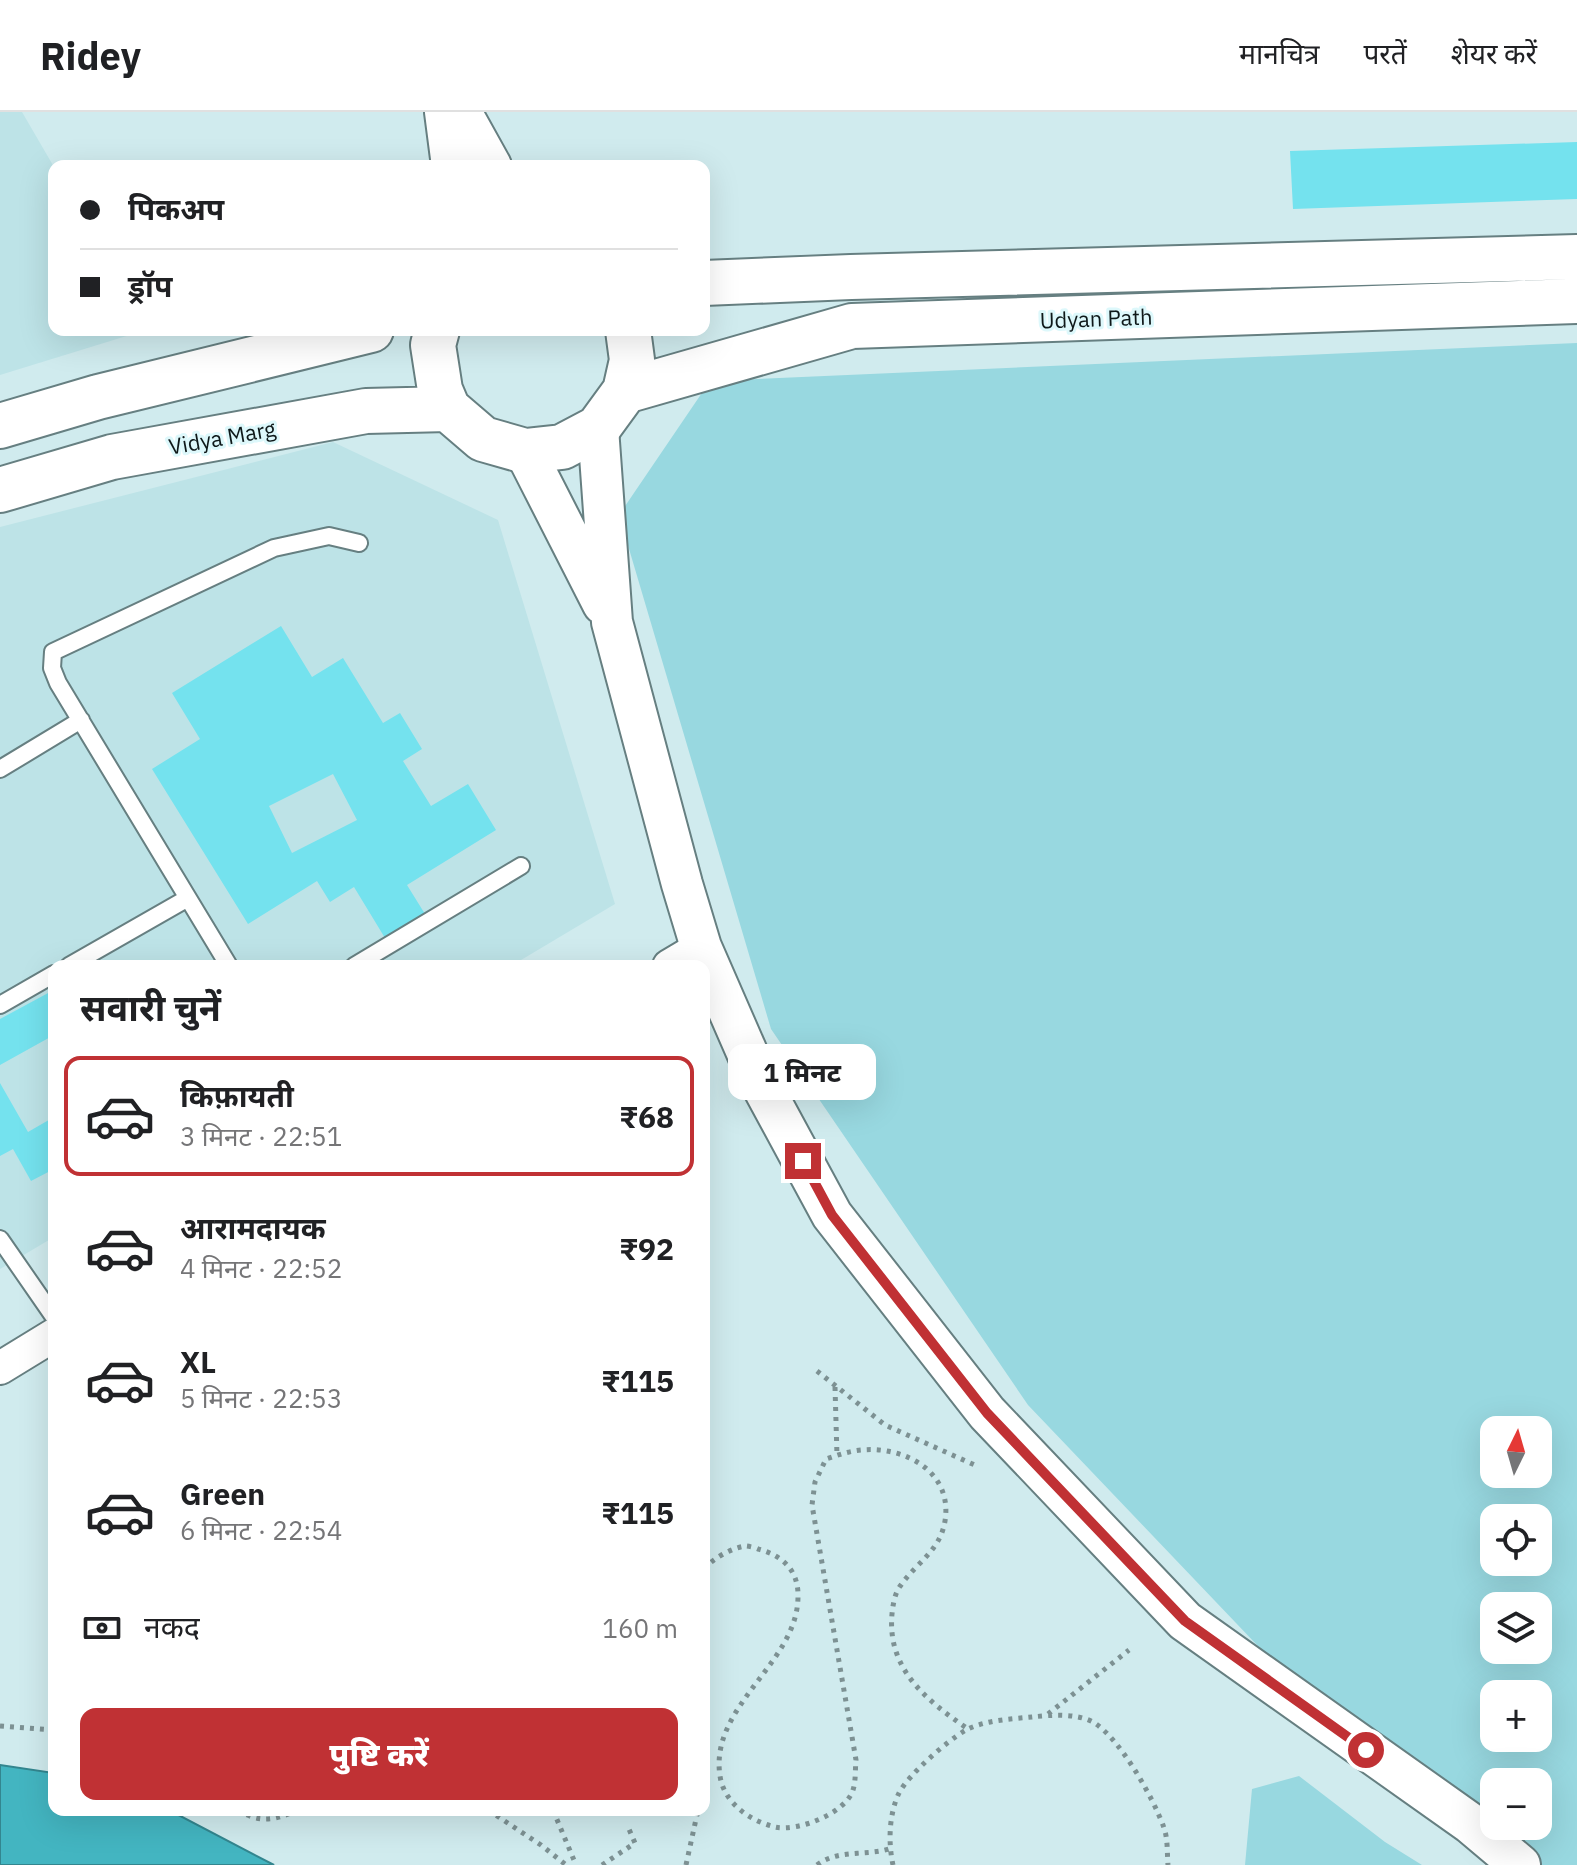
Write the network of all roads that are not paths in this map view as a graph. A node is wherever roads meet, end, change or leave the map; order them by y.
1 (445, 112) edge
2 (461, 112) edge
3 (451, 160) edge
4 (488, 160) edge
5 (1577, 257) edge
6 (710, 283) edge
7 (1577, 301) edge
8 (347, 336) edge
9 (435, 336) edge
10 (629, 336) edge
11 (625, 391) junction
12 (448, 409) junction
13 (0, 426) edge
14 (598, 428) junction
15 (525, 451) junction
16 (0, 490) edge
17 (359, 543) dead end
18 (612, 622) junction
19 (81, 720) junction
20 (0, 769) edge
21 (521, 866) dead end
22 (188, 898) junction
23 (685, 956) edge
24 (80, 960) edge
25 (225, 960) edge
26 (364, 960) edge
27 (48, 977) edge
28 (710, 998) edge
29 (0, 1005) edge
30 (0, 1239) edge
31 (48, 1308) edge
32 (48, 1339) edge
33 (0, 1368) edge
34 (1520, 1865) edge

1 - 3 street
2 - 4 street
5 - 6 main road
7 - 11 main road, Udyan Path
8 - 13 main road
9 - 12 main road
10 - 11 main road
11 - 14 main road
12 - 15 main road
12 - 16 main road, Vidya Marg
14 - 15 main road
14 - 18 street
15 - 18 street
17 - 19 lane
18 - 23 street
19 - 20 lane
19 - 22 lane
21 - 26 lane
22 - 24 lane
22 - 25 lane
27 - 29 lane
28 - 34 street
30 - 31 lane
32 - 33 street

